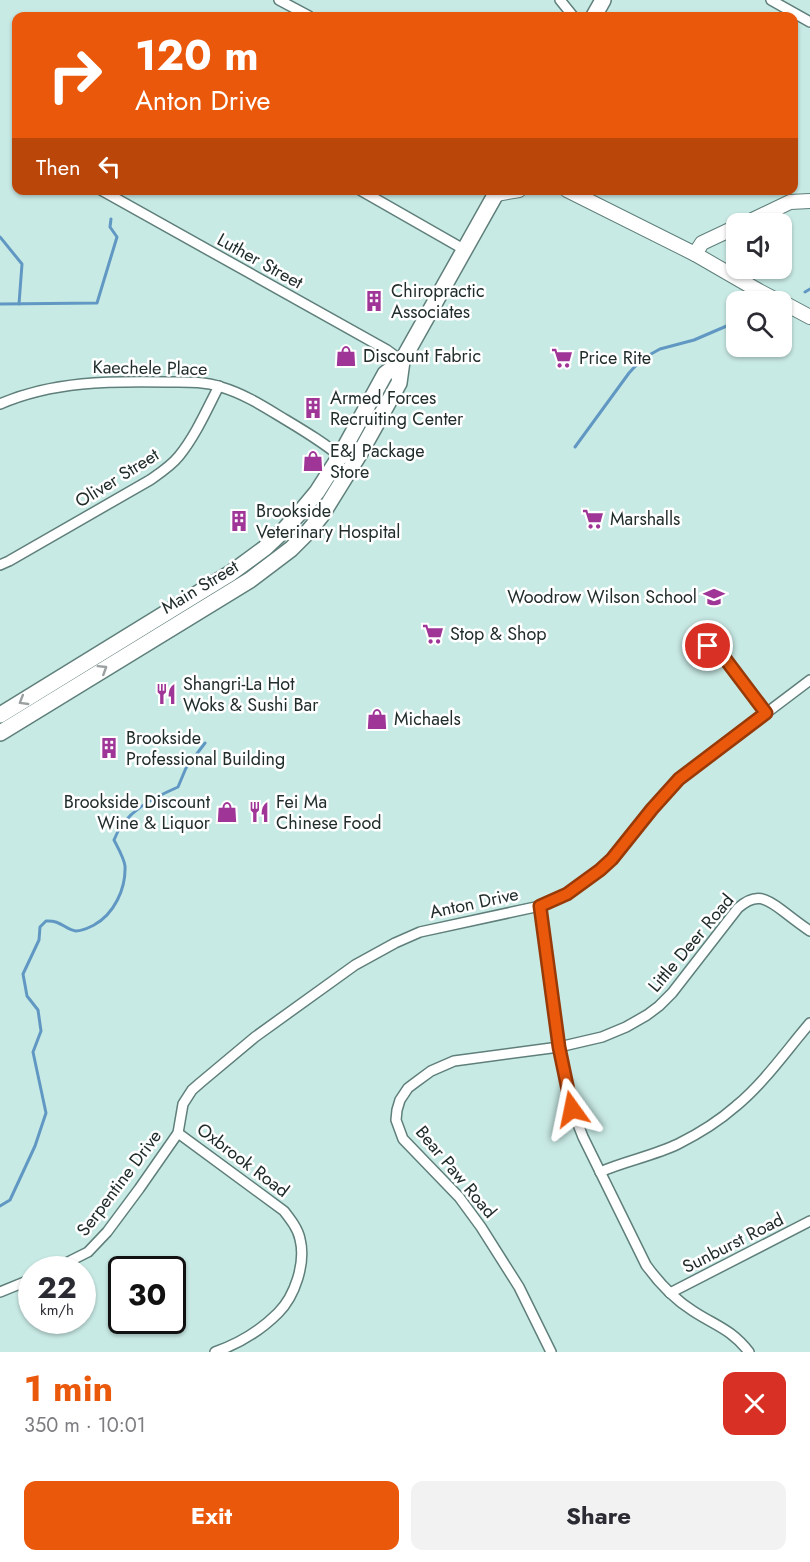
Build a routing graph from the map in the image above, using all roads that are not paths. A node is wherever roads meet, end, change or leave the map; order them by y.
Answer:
1 (279, 0) edge
2 (560, 0) edge
3 (771, 0) edge
4 (302, 12) edge
5 (570, 12) edge
6 (792, 12) edge
7 (110, 195) edge
8 (369, 195) edge
9 (495, 195) edge
10 (577, 195) edge
11 (788, 196) edge
12 (810, 201) edge
13 (761, 213) edge
14 (726, 232) edge
15 (465, 250) junction
16 (695, 254) junction
17 (759, 291) edge
18 (792, 308) edge
19 (810, 317) edge
20 (402, 361) junction
21 (219, 386) junction
22 (0, 404) edge
23 (340, 456) junction
24 (352, 467) junction
25 (253, 556) junction
26 (0, 565) edge
27 (266, 569) junction
28 (151, 631) junction
29 (697, 640) dead end
30 (810, 680) edge
31 (62, 686) junction
32 (766, 713) junction
33 (0, 715) edge
34 (0, 733) edge
35 (540, 906) junction
36 (810, 931) edge
37 (810, 1023) edge
38 (559, 1047) junction
39 (178, 1133) junction
40 (600, 1172) junction
41 (810, 1221) edge
42 (80, 1256) edge
43 (18, 1285) edge
44 (0, 1292) edge
45 (670, 1293) junction
46 (215, 1352) edge
47 (551, 1352) edge
48 (749, 1352) edge

1 - 4 street
2 - 5 street
3 - 6 street
7 - 20 street, Luther Street
8 - 15 street
9 - 15 main road, Main Street
10 - 16 street
11 - 12 street
11 - 13 street
14 - 16 street
15 - 20 main road, Main Street
16 - 17 street
18 - 19 street
20 - 23 main road, Main Street
20 - 24 main road, Main Street
21 - 22 street, Kaechele Place
21 - 23 street, Kaechele Place
21 - 26 street, Oliver Street
23 - 24 street, Kaechele Place
23 - 25 main road, Main Street
24 - 27 main road, Main Street
25 - 27 main road
25 - 28 main road, Main Street
27 - 28 main road, Main Street
28 - 31 main road, Main Street
29 - 32 street
30 - 32 street, Anton Drive
31 -> 33 main road, Main Street
31 - 34 main road, Main Street
32 - 35 street, Anton Drive
35 - 38 street
35 - 39 street, Anton Drive
36 - 38 street, Little Deer Road
37 - 40 street
38 - 40 street
38 - 47 street, Bear Paw Road
39 - 42 street, Serpentine Drive
39 - 46 street, Oxbrook Road
40 - 45 street
41 - 45 street, Sunburst Road
43 - 44 street
45 - 48 street

